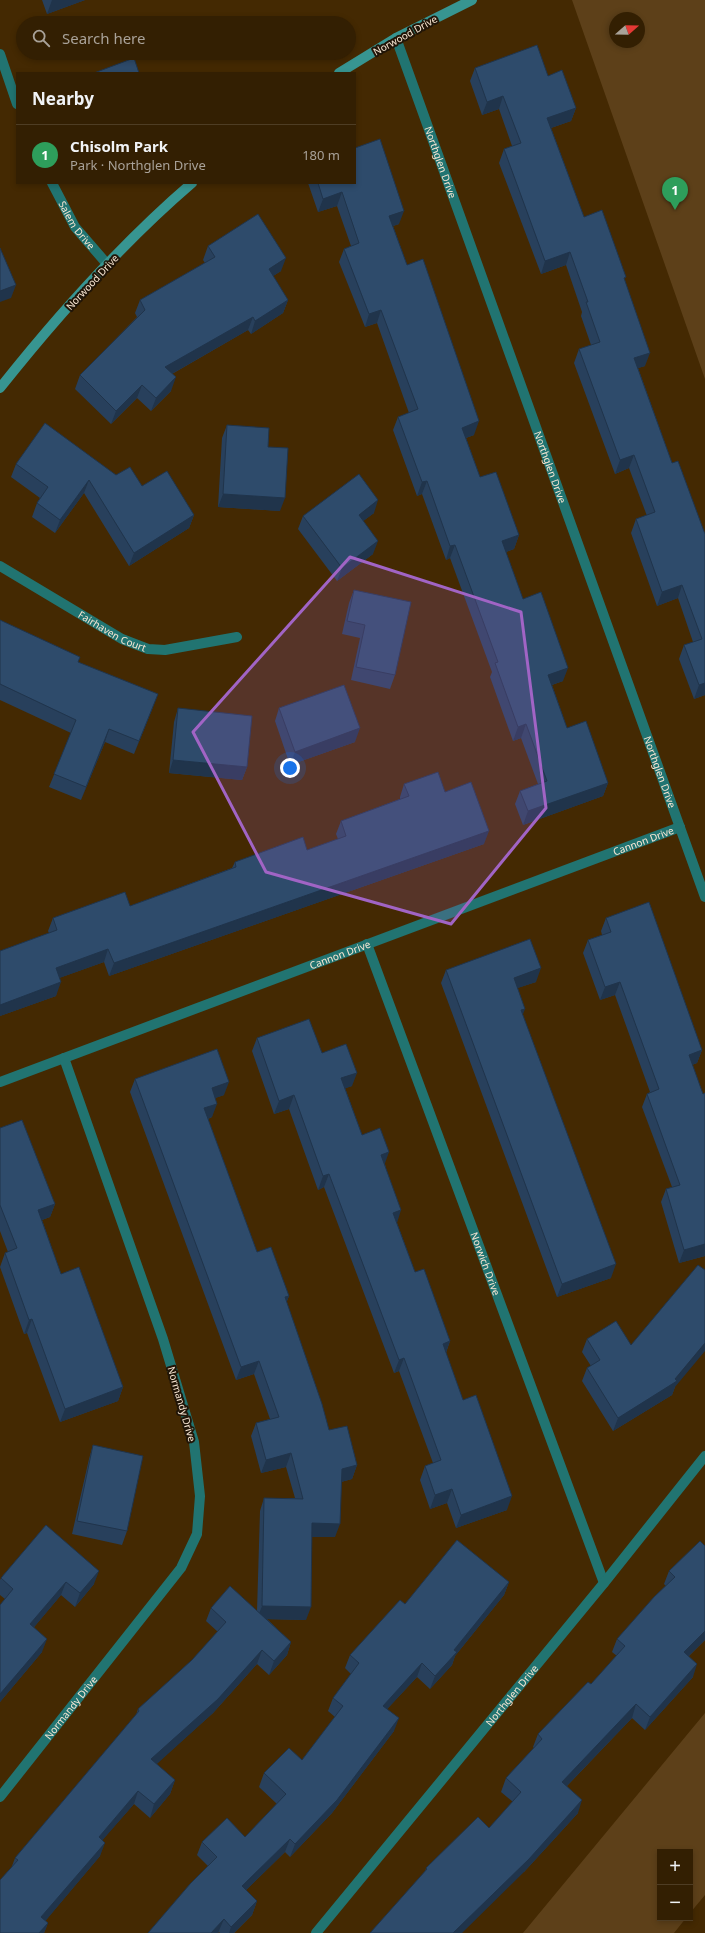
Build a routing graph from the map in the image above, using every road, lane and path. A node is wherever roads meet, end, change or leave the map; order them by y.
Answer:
1 (472, 0) edge
2 (396, 38) junction
3 (0, 54) edge
4 (341, 72) edge
5 (16, 101) edge
6 (53, 184) edge
7 (191, 184) edge
8 (107, 264) junction
9 (0, 388) edge
10 (0, 566) edge
11 (237, 637) dead end
12 (680, 827) junction
13 (705, 897) edge
14 (367, 944) junction
15 (64, 1058) junction
16 (0, 1082) edge
17 (705, 1456) edge
18 (604, 1583) junction
19 (0, 1797) edge
20 (316, 1933) edge

1 - 2 main road, Norwood Drive
2 - 4 main road, Norwood Drive
2 - 12 street, Northglen Drive
3 - 5 street
6 - 8 street, Salem Drive
7 - 8 main road, Norwood Drive
8 - 9 main road, Norwood Drive
10 - 11 street, Fairhaven Court
12 - 13 street, Northglen Drive
12 - 14 street, Cannon Drive
14 - 15 street, Cannon Drive
14 - 18 street, Norwich Drive
15 - 16 street, Cannon Drive
15 - 19 street, Normandy Drive
17 - 18 street, Northglen Drive
18 - 20 street, Northglen Drive

